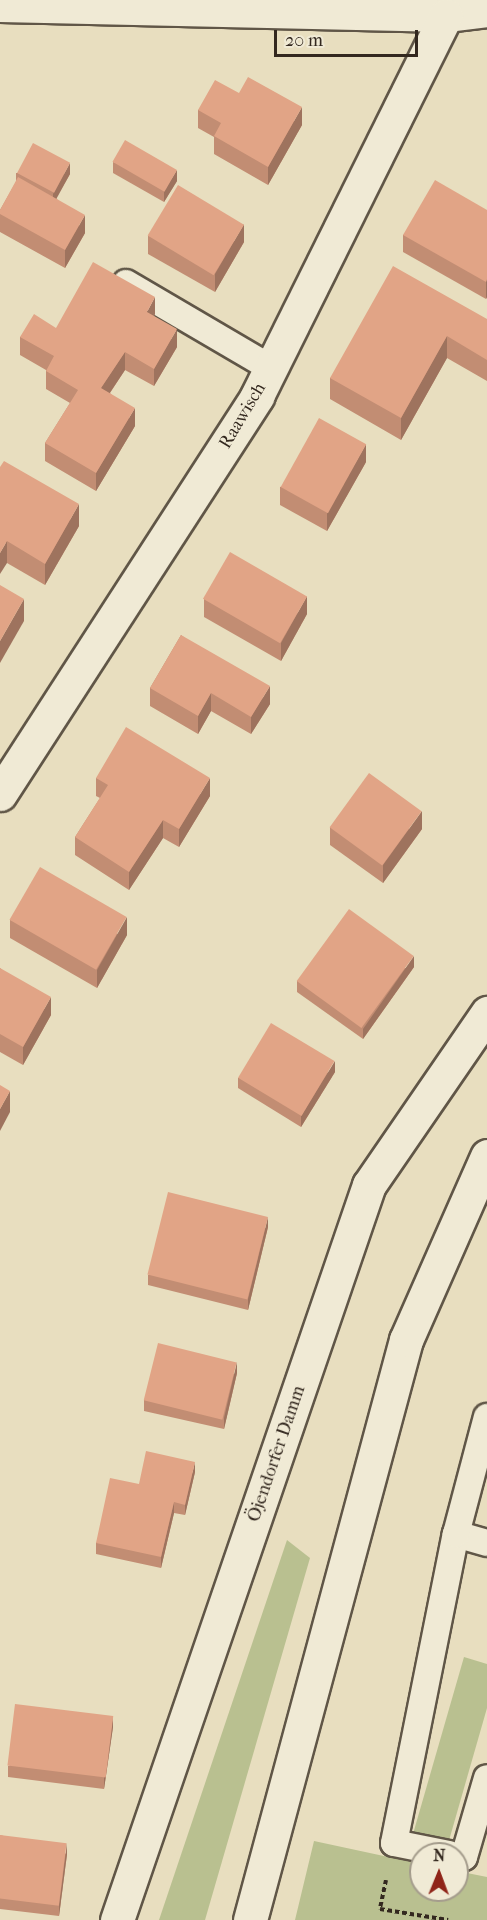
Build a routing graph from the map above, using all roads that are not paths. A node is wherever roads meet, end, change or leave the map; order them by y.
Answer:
1 (0, 5) edge
2 (487, 10) edge
3 (446, 15) junction
4 (104, 270) edge
5 (271, 369) junction
6 (0, 794) edge
7 (487, 1013) edge
8 (487, 1156) edge
9 (487, 1417) edge
10 (456, 1534) junction
11 (487, 1543) edge
12 (487, 1778) edge
13 (468, 1842) edge
14 (409, 1846) edge
15 (117, 1920) edge
16 (250, 1920) edge

1 - 3 street
2 - 3 street
3 - 5 street, Raawisch
4 - 5 lane
5 - 6 street, Raawisch
7 - 15 street, Öjendorfer Damm
8 - 16 street
9 - 10 lane
10 - 11 lane
10 - 14 lane
12 - 13 lane

